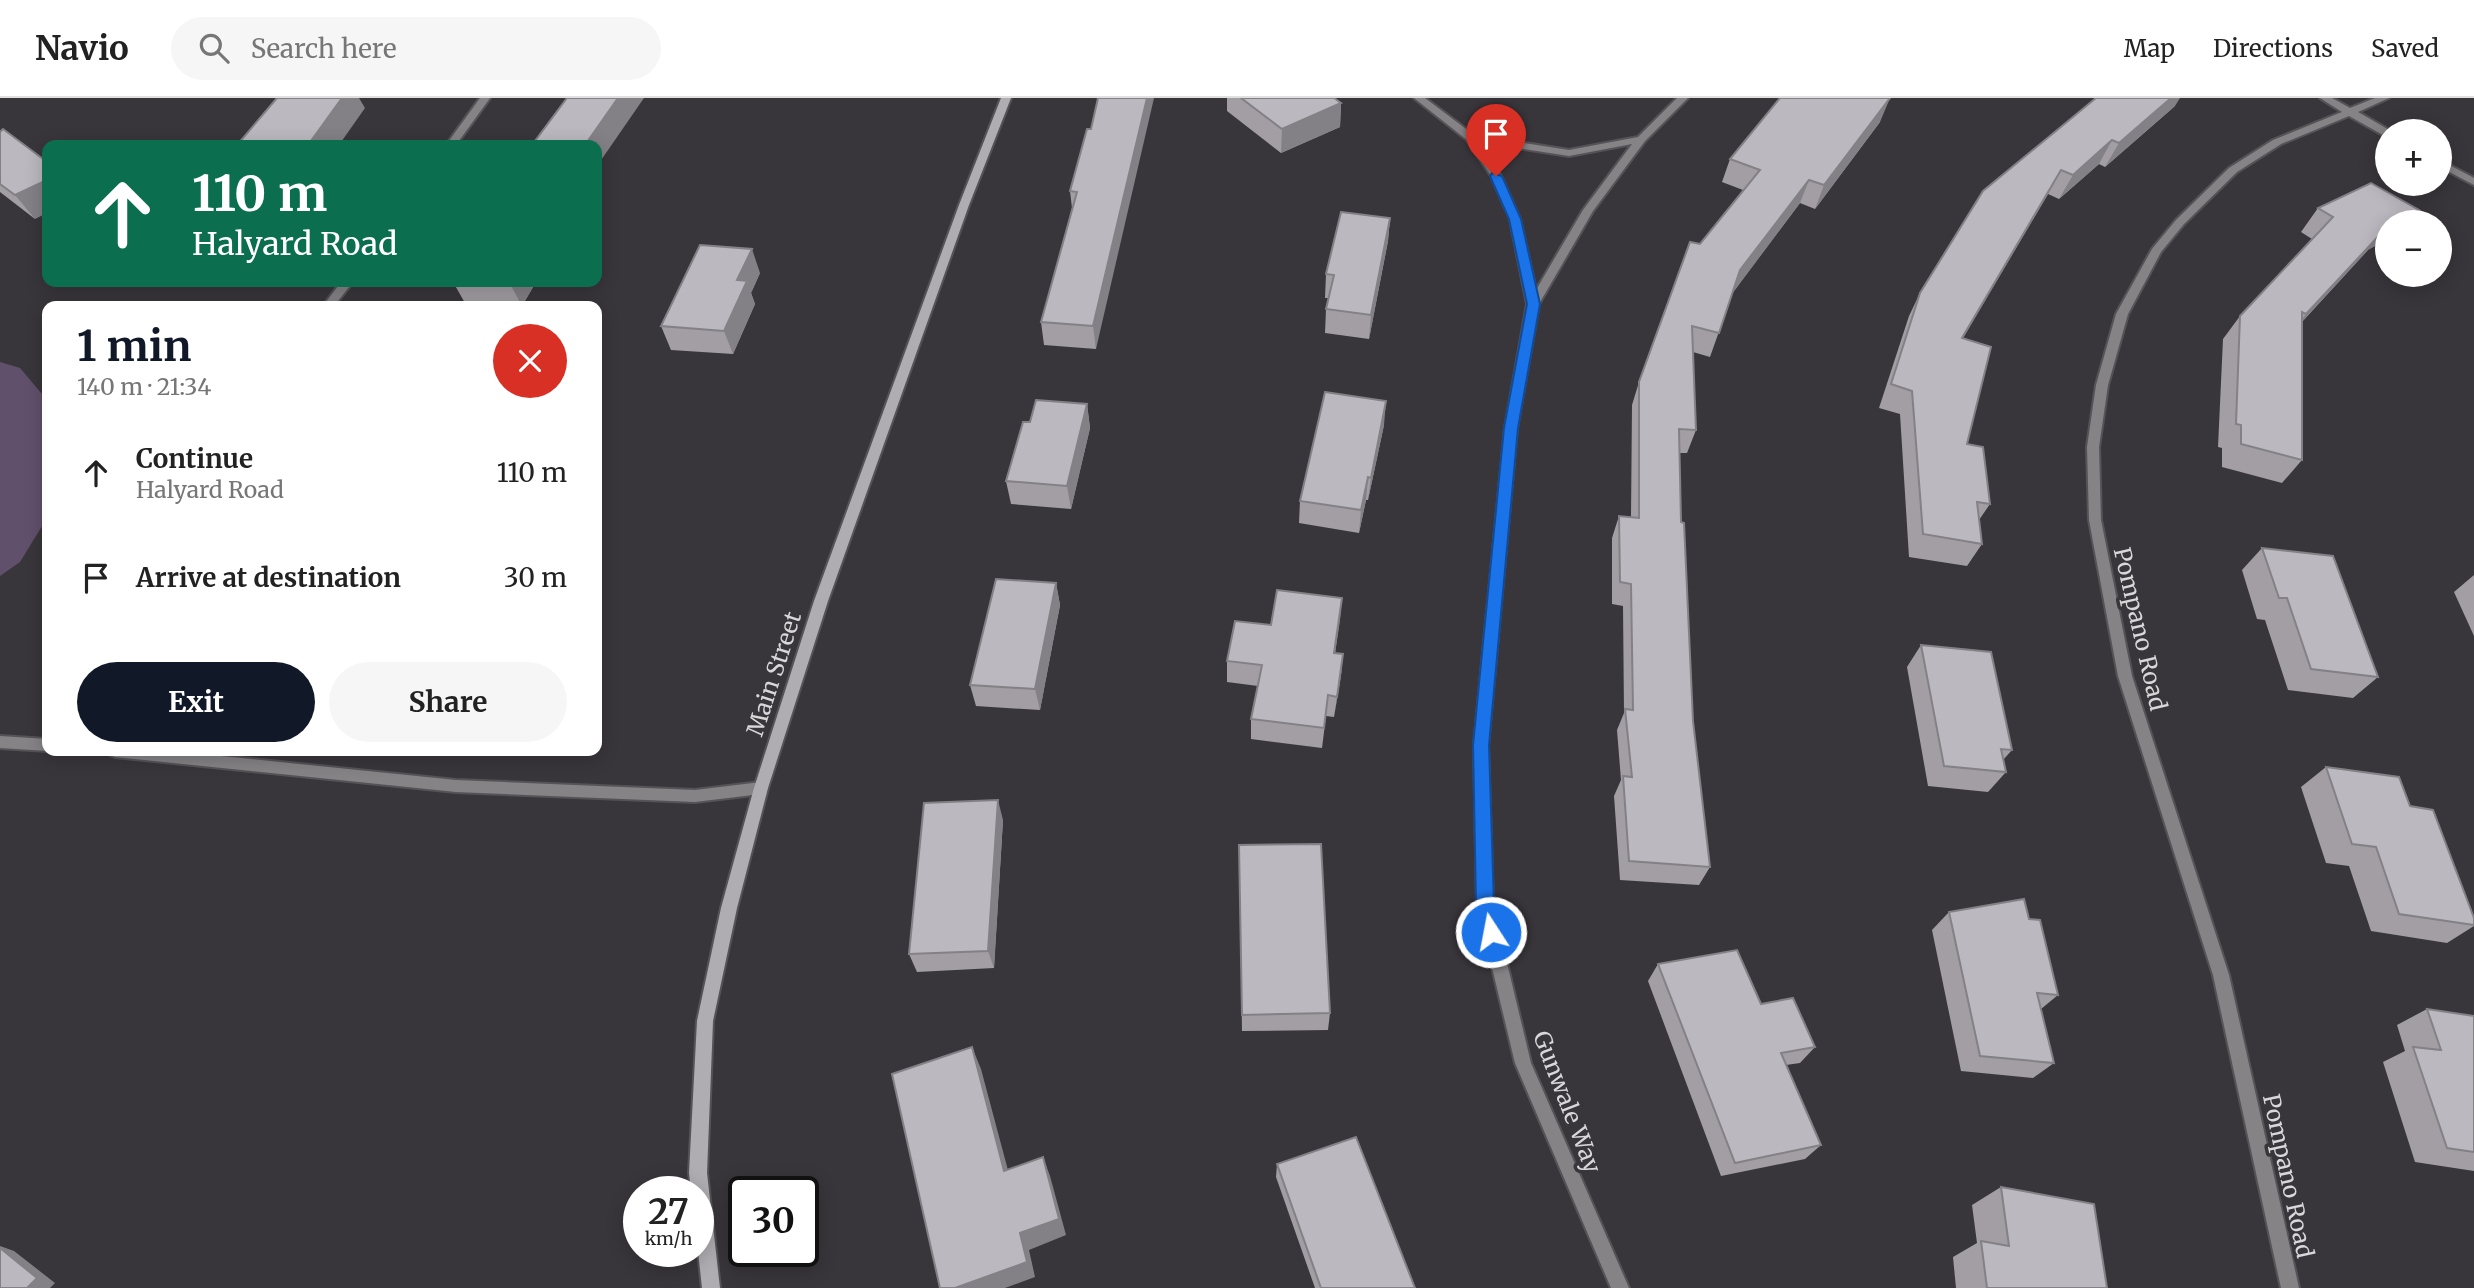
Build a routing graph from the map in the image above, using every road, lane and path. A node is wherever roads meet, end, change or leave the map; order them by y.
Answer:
1 (485, 98) edge
2 (1006, 98) edge
3 (1419, 98) edge
4 (1683, 98) edge
5 (2325, 98) edge
6 (2384, 98) edge
7 (2351, 112) junction
8 (2375, 126) edge
9 (1471, 138) junction
10 (1640, 139) junction
11 (455, 140) edge
12 (2452, 170) edge
13 (2474, 182) edge
14 (343, 287) edge
15 (332, 301) edge
16 (1534, 304) junction
17 (0, 742) edge
18 (42, 746) edge
19 (164, 756) edge
20 (761, 788) junction
21 (711, 1288) edge
22 (1620, 1288) edge
23 (2290, 1288) edge

1 - 11 street
2 - 20 main road, Main Street
3 - 9 street
4 - 10 street, Gunwale Way
5 - 7 street
6 - 7 street, Pompano Road
7 - 8 street
7 - 23 street, Pompano Road
9 - 10 street
9 - 16 street
10 - 16 street, Gunwale Way
12 - 13 street
14 - 15 street
16 - 22 street, Gunwale Way
17 - 18 street
19 - 20 street
20 - 21 main road, Main Street

